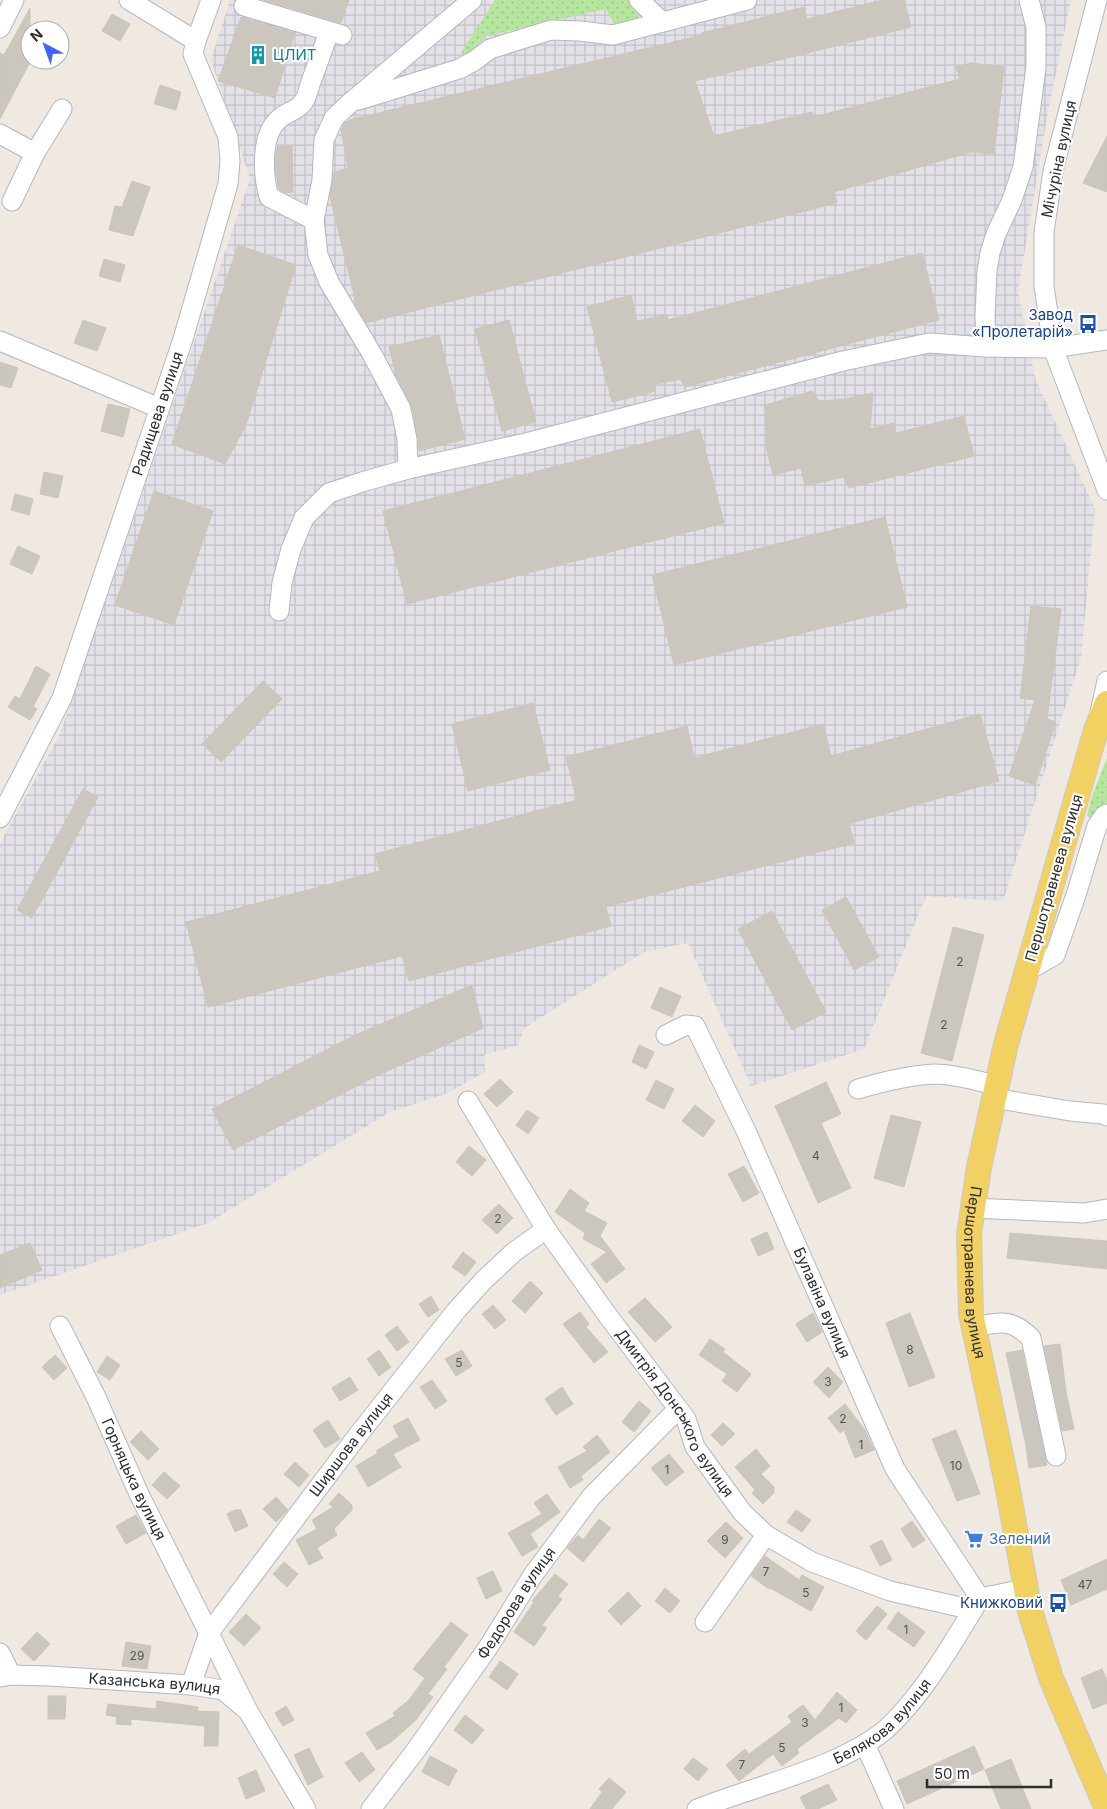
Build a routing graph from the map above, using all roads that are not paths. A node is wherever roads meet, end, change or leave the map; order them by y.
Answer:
1 (14, 0) edge
2 (129, 0) edge
3 (211, 0) edge
4 (472, 0) edge
5 (638, 0) edge
6 (747, 0) edge
7 (1030, 0) edge
8 (1097, 0) edge
9 (244, 6) dead end
10 (662, 22) junction
11 (0, 28) edge
12 (196, 41) junction
13 (350, 103) junction
14 (62, 109) dead end
15 (0, 134) edge
16 (35, 153) junction
17 (12, 201) dead end
18 (314, 220) junction
19 (1107, 340) edge
20 (0, 341) edge
21 (986, 347) junction
22 (1053, 348) junction
23 (159, 408) junction
24 (408, 469) junction
25 (1107, 490) edge
26 (279, 611) dead end
27 (1107, 681) edge
28 (1107, 703) edge
29 (1096, 730) junction
30 (1107, 814) edge
31 (0, 818) edge
32 (1027, 971) junction
33 (666, 1035) dead end
34 (858, 1089) dead end
35 (995, 1092) junction
36 (468, 1101) dead end
37 (1107, 1116) edge
38 (972, 1208) junction
39 (1107, 1209) edge
40 (546, 1229) junction
41 (60, 1326) dead end
42 (974, 1327) junction
43 (677, 1410) junction
44 (1056, 1456) dead end
45 (766, 1535) junction
46 (1025, 1588) junction
47 (976, 1604) junction
48 (705, 1622) dead end
49 (209, 1633) junction
50 (0, 1653) edge
51 (5, 1676) edge
52 (191, 1686) junction
53 (248, 1711) junction
54 (864, 1744) junction
55 (306, 1809) edge
56 (371, 1809) edge
57 (697, 1809) edge
58 (894, 1809) edge
59 (1107, 1809) edge

1 - 11 street
2 - 12 street
3 - 12 street, Радищева вулиця
4 - 13 street
5 - 10 street
6 - 10 street
7 - 21 street
8 - 22 street, Мічуріна вулиця
9 - 18 street
10 - 13 street
12 - 23 street, Радищева вулиця
13 - 18 street
14 - 16 street
15 - 16 street
16 - 17 street
18 - 24 street
19 - 22 street
20 - 23 street
21 - 22 street
21 - 24 street
22 - 25 street, Мічуріна вулиця
23 - 31 street, Радищева вулиця
24 - 26 street
27 - 29 street
28 - 29 main road, Першотравнева вулиця
29 - 32 main road, Першотравнева вулиця
30 - 32 street
32 - 35 main road, Першотравнева вулиця
33 - 47 street, Булавіна вулиця
34 - 35 street
35 - 37 street
35 - 38 main road, Першотравнева вулиця
36 - 40 street, Дмитрія Донського вулиця
38 - 39 street
38 - 42 main road, Першотравнева вулиця
40 - 43 street, Дмитрія Донського вулиця
40 - 49 street, Ширшова вулиця
41 - 49 street, Горняцька вулиця
42 - 44 street
42 - 46 main road, Першотравнева вулиця
43 - 45 street, Дмитрія Донського вулиця
43 - 56 street, Федорова вулиця
45 - 47 street, Дмитрія Донського вулиця
45 - 48 street
46 - 47 street
46 - 59 main road, Першотравнева вулиця
47 - 54 street, Белякова вулиця
49 - 52 street, Ширшова вулиця
49 - 53 street, Горняцька вулиця
50 - 51 street
51 - 52 street, Казанська вулиця
52 - 53 street, Казанська вулиця
53 - 55 street, Казанська вулиця
54 - 57 street, Белякова вулиця
54 - 58 street

